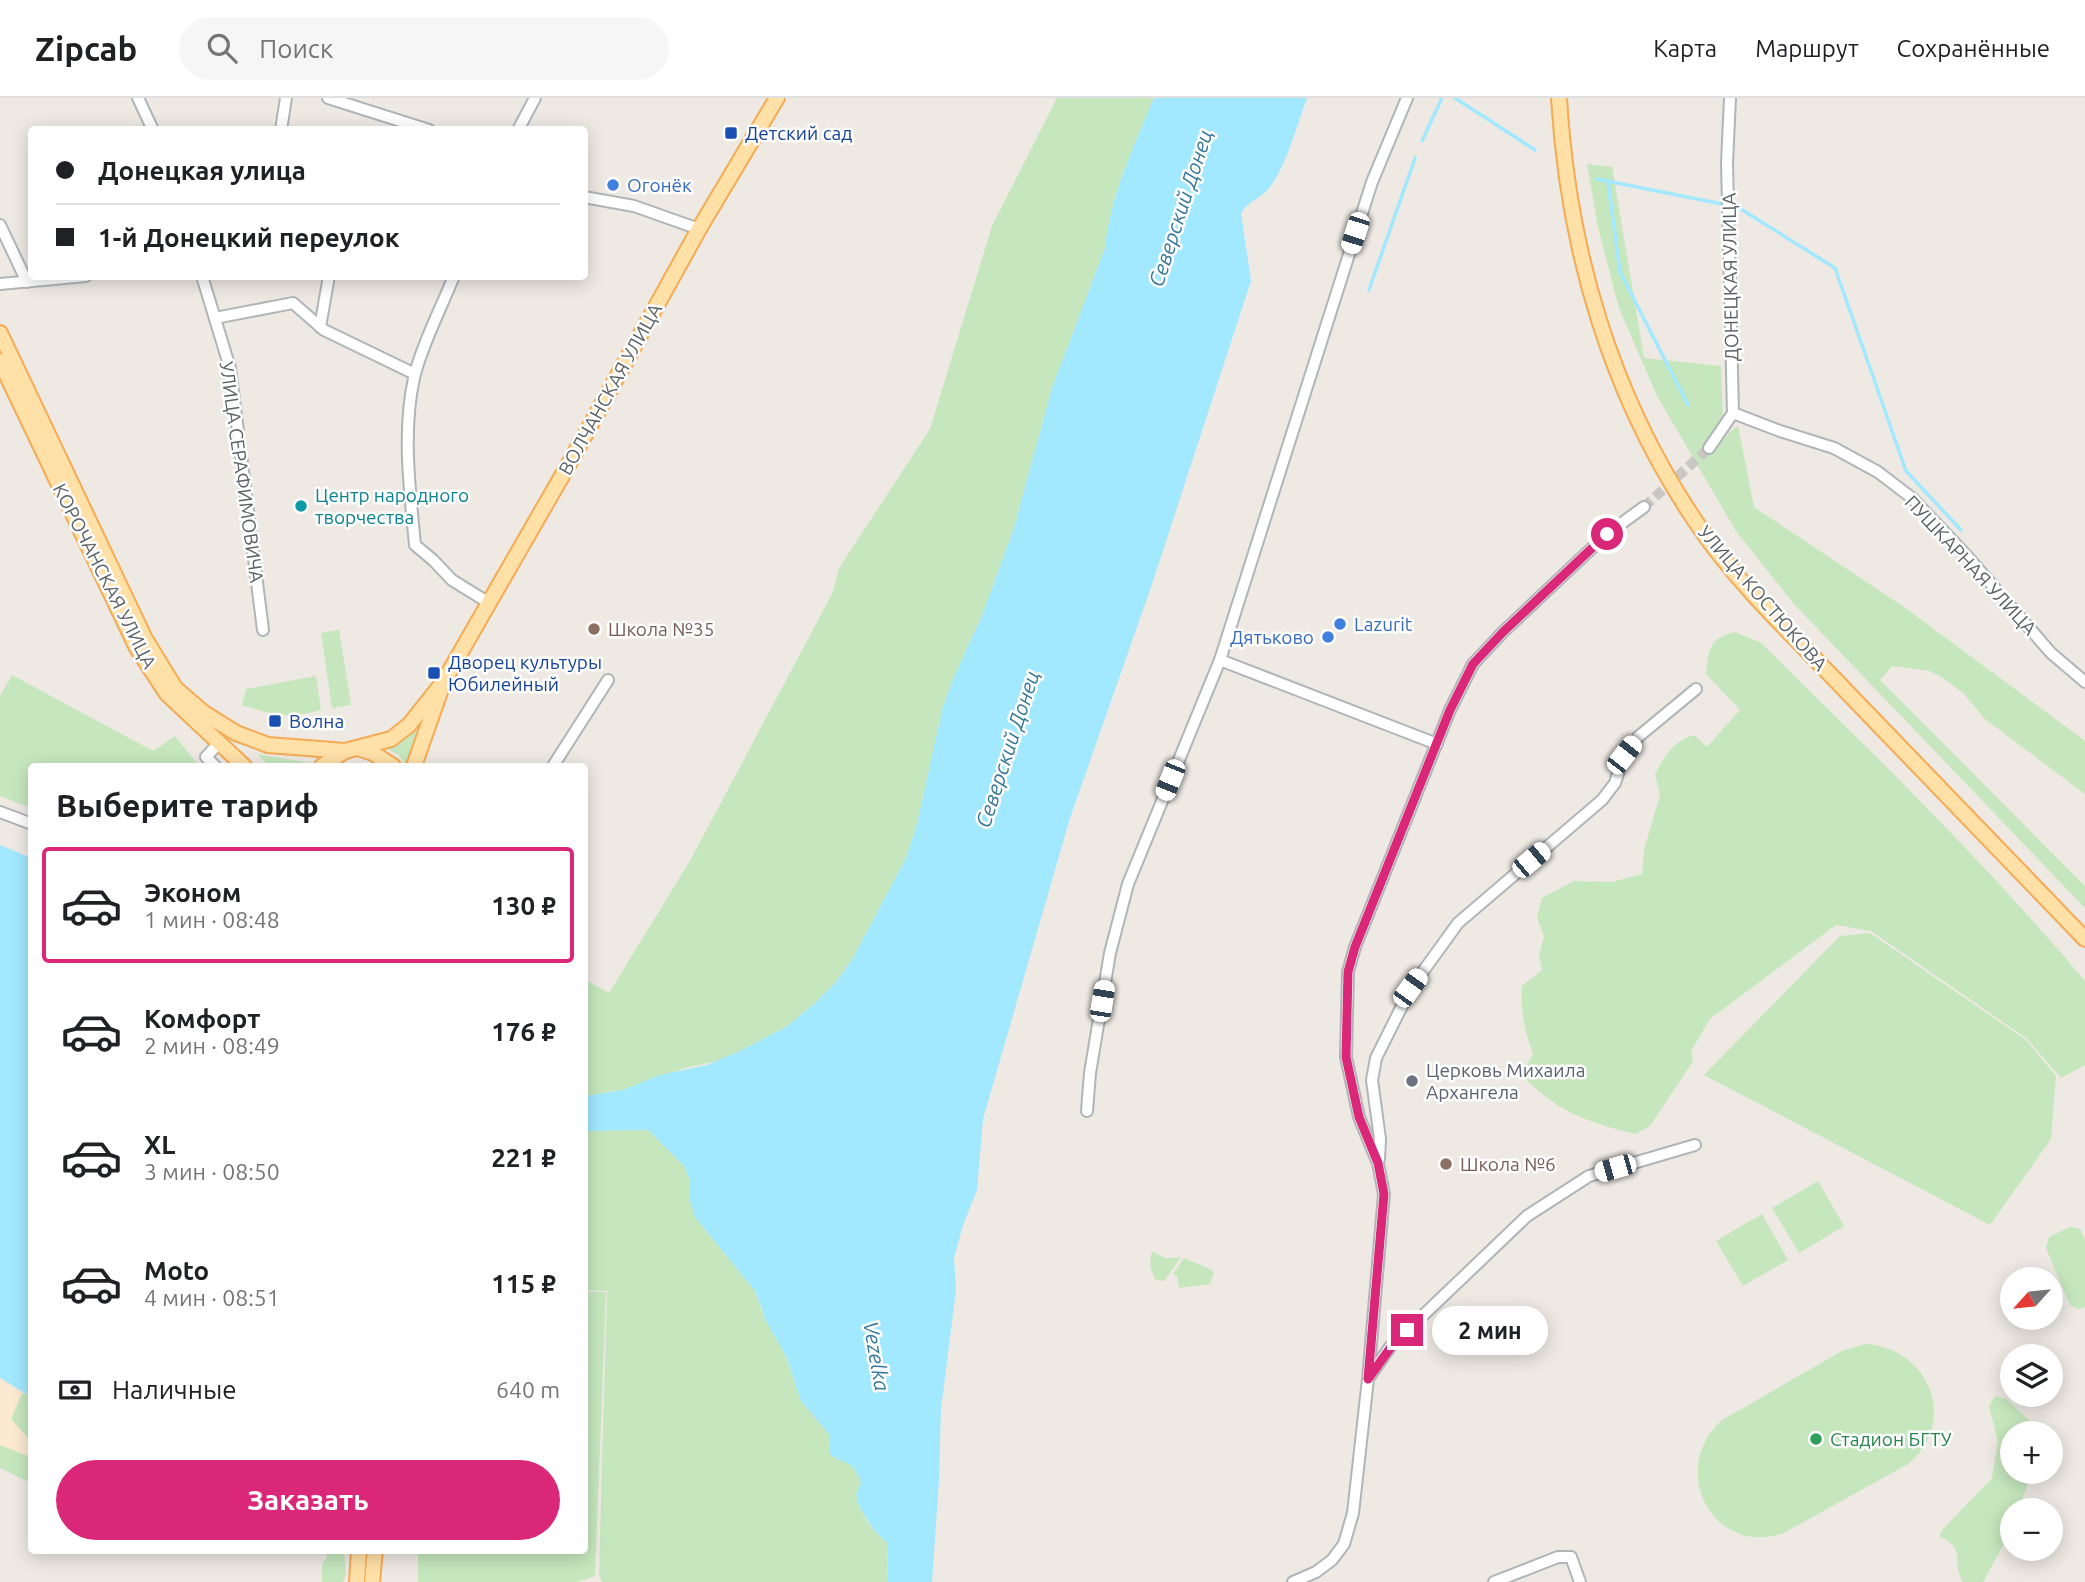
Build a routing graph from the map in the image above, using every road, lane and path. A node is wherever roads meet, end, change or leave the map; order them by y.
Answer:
1 (138, 98) edge
2 (286, 98) edge
3 (328, 98) edge
4 (536, 98) edge
5 (777, 98) edge
6 (1407, 98) edge
7 (1559, 98) edge
8 (1730, 98) edge
9 (151, 126) edge
10 (282, 126) edge
11 (416, 126) edge
12 (520, 126) edge
13 (588, 198) edge
14 (0, 225) edge
15 (699, 229) junction
16 (47, 280) edge
17 (203, 280) edge
18 (327, 280) edge
19 (452, 280) edge
20 (27, 282) junction
21 (0, 284) edge
22 (215, 318) junction
23 (320, 327) junction
24 (0, 334) edge
25 (0, 361) edge
26 (415, 374) junction
27 (1733, 413) junction
28 (1709, 448) tunnel mouth
29 (1644, 507) tunnel mouth
30 (489, 603) junction
31 (263, 630) dead end
32 (1220, 660) junction
33 (608, 680) dead end
34 (444, 681) junction
35 (2085, 682) edge
36 (1696, 689) dead end
37 (219, 743) junction
38 (1437, 744) junction
39 (352, 750) junction
40 (212, 763) edge
41 (241, 763) edge
42 (328, 763) edge
43 (388, 763) edge
44 (415, 763) edge
45 (555, 763) edge
46 (0, 812) edge
47 (28, 822) edge
48 (2085, 939) edge
49 (1087, 1111) dead end
50 (1695, 1145) dead end
51 (1378, 1163) junction
52 (1368, 1379) junction
53 (359, 1554) edge
54 (375, 1554) edge
55 (357, 1582) edge
56 (372, 1582) edge
57 (1293, 1582) edge
58 (1494, 1582) edge
59 (1580, 1582) edge

1 - 9 street
2 - 10 street
3 - 11 street
4 - 12 street
5 - 15 main road, ВОЛЧАНСКАЯ УЛИЦА
6 - 32 street
7 - 48 main road, УЛИЦА КОСТЮКОВА
8 - 27 street, ДОНЕЦКАЯ УЛИЦА
13 - 15 street
14 - 20 street
15 - 30 main road, ВОЛЧАНСКАЯ УЛИЦА
16 - 20 street
17 - 22 street, УЛИЦА СЕРАФИМОВИЧА
18 - 23 street
19 - 26 street
20 - 21 street
22 - 23 street
22 - 31 street, УЛИЦА СЕРАФИМОВИЧА
23 - 26 street
24 - 39 main road, КОРОЧАНСКАЯ УЛИЦА
25 - 37 main road, КОРОЧАНСКАЯ УЛИЦА
26 - 30 street
27 - 28 street
27 - 35 street, ПУШКАРНАЯ УЛИЦА
29 - 38 street
30 - 34 main road, ВОЛЧАНСКАЯ УЛИЦА
32 - 38 street
32 - 49 street
33 - 45 street
34 - 39 main road
34 - 44 main road
36 - 51 street
37 - 40 street
37 - 41 main road, КОРОЧАНСКАЯ УЛИЦА
38 - 51 street
39 - 42 main road
39 - 43 main road
46 - 47 street
50 - 52 street
51 - 52 street
52 - 57 street
53 - 55 main road
54 - 56 main road
58 - 59 street

